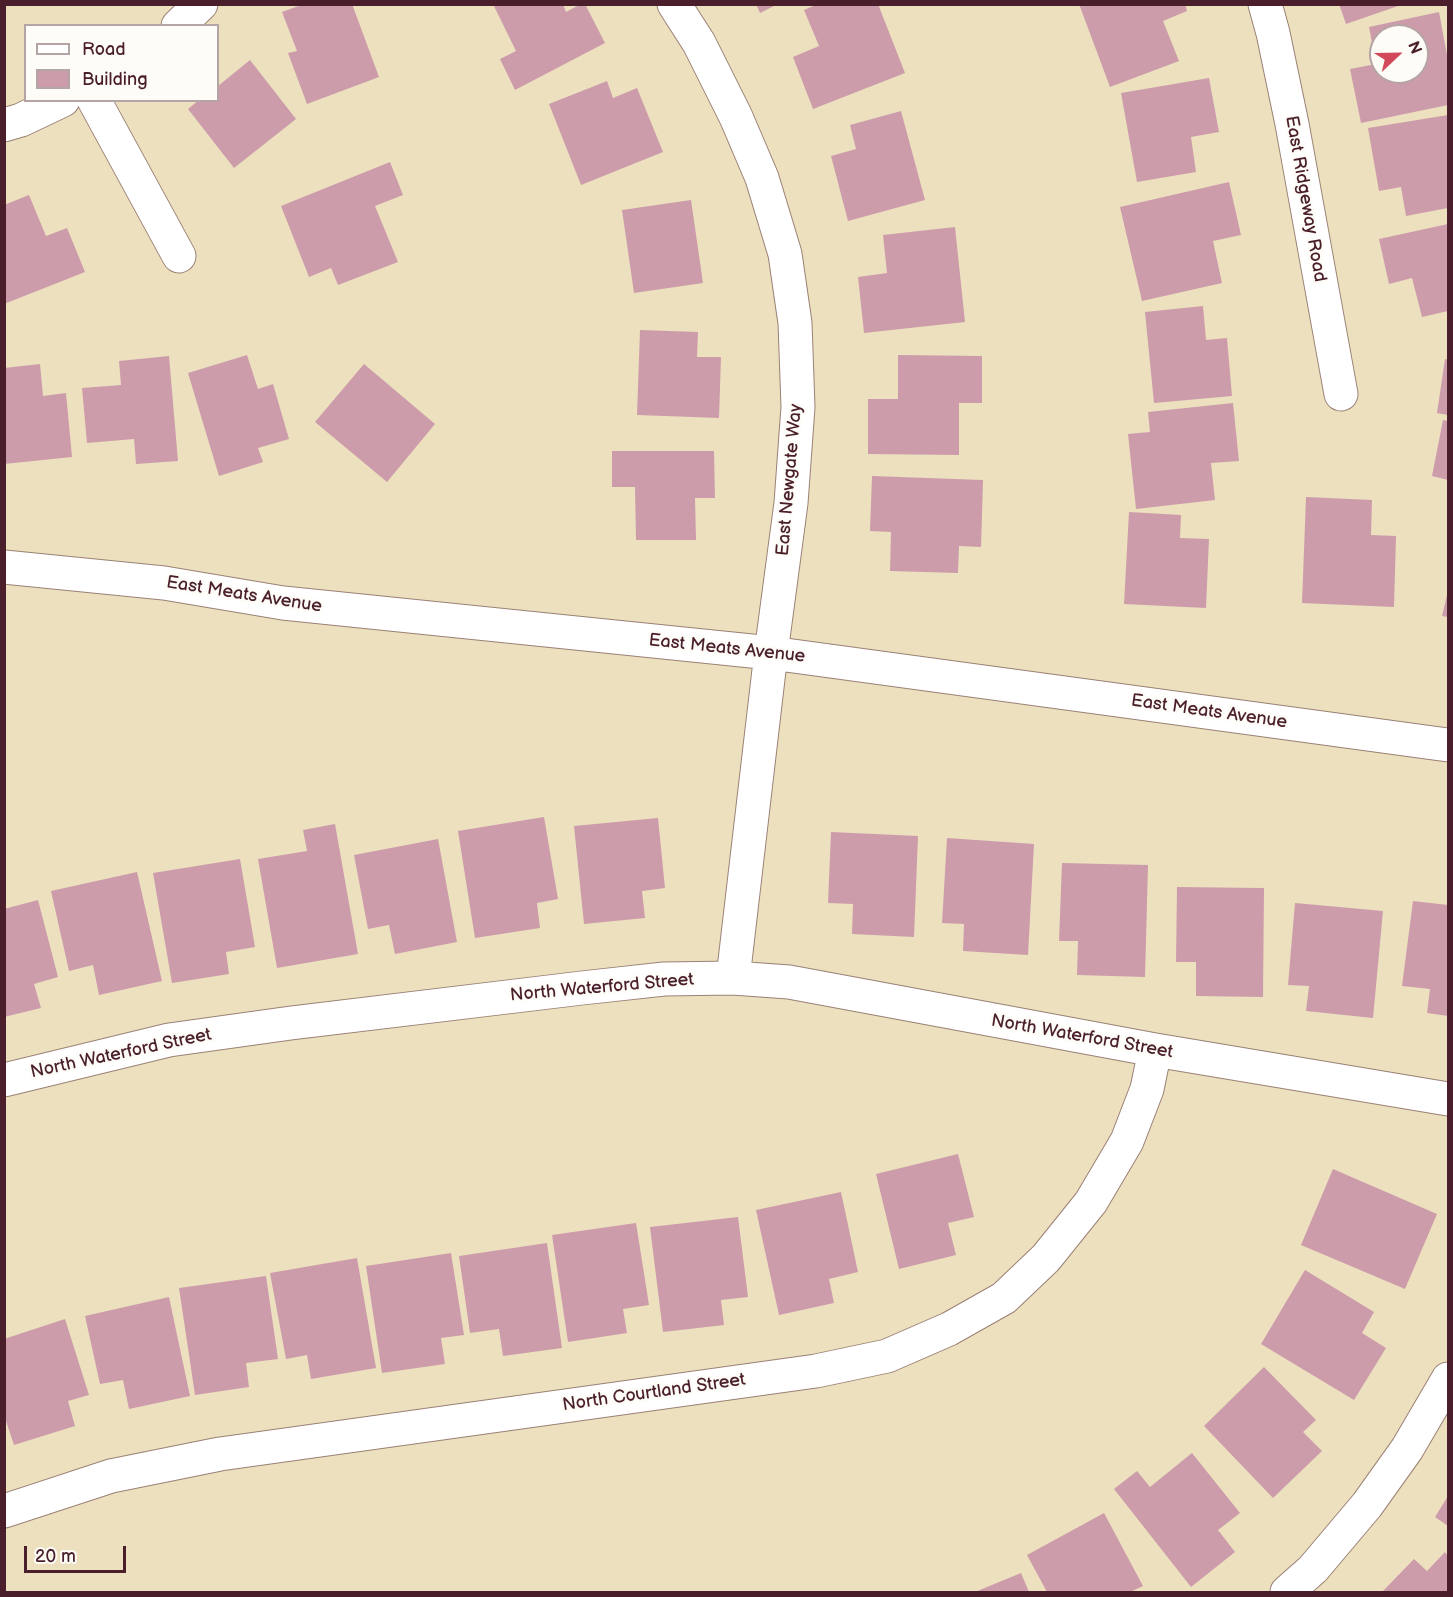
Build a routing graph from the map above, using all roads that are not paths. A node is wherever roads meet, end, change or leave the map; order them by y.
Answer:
1 (201, 4) edge
2 (674, 4) edge
3 (1265, 4) edge
4 (180, 24) edge
5 (59, 102) edge
6 (95, 102) edge
7 (4, 125) edge
8 (179, 256) dead end
9 (1341, 394) dead end
10 (4, 567) edge
11 (771, 653) junction
12 (1449, 745) edge
13 (733, 978) junction
14 (1155, 1050) junction
15 (4, 1080) edge
16 (1449, 1099) edge
17 (1449, 1379) edge
18 (4, 1511) edge
19 (1287, 1593) edge

1 - 4 street
2 - 11 street, East Newgate Way
3 - 9 street, East Ridgeway Road
5 - 7 street
6 - 8 street
10 - 11 street, East Meats Avenue
11 - 12 street, East Meats Avenue
11 - 13 street, East Newgate Way
13 - 14 street, North Waterford Street
13 - 15 street, North Waterford Street
14 - 16 street, North Waterford Street
14 - 18 street, North Courtland Street
17 - 19 street

